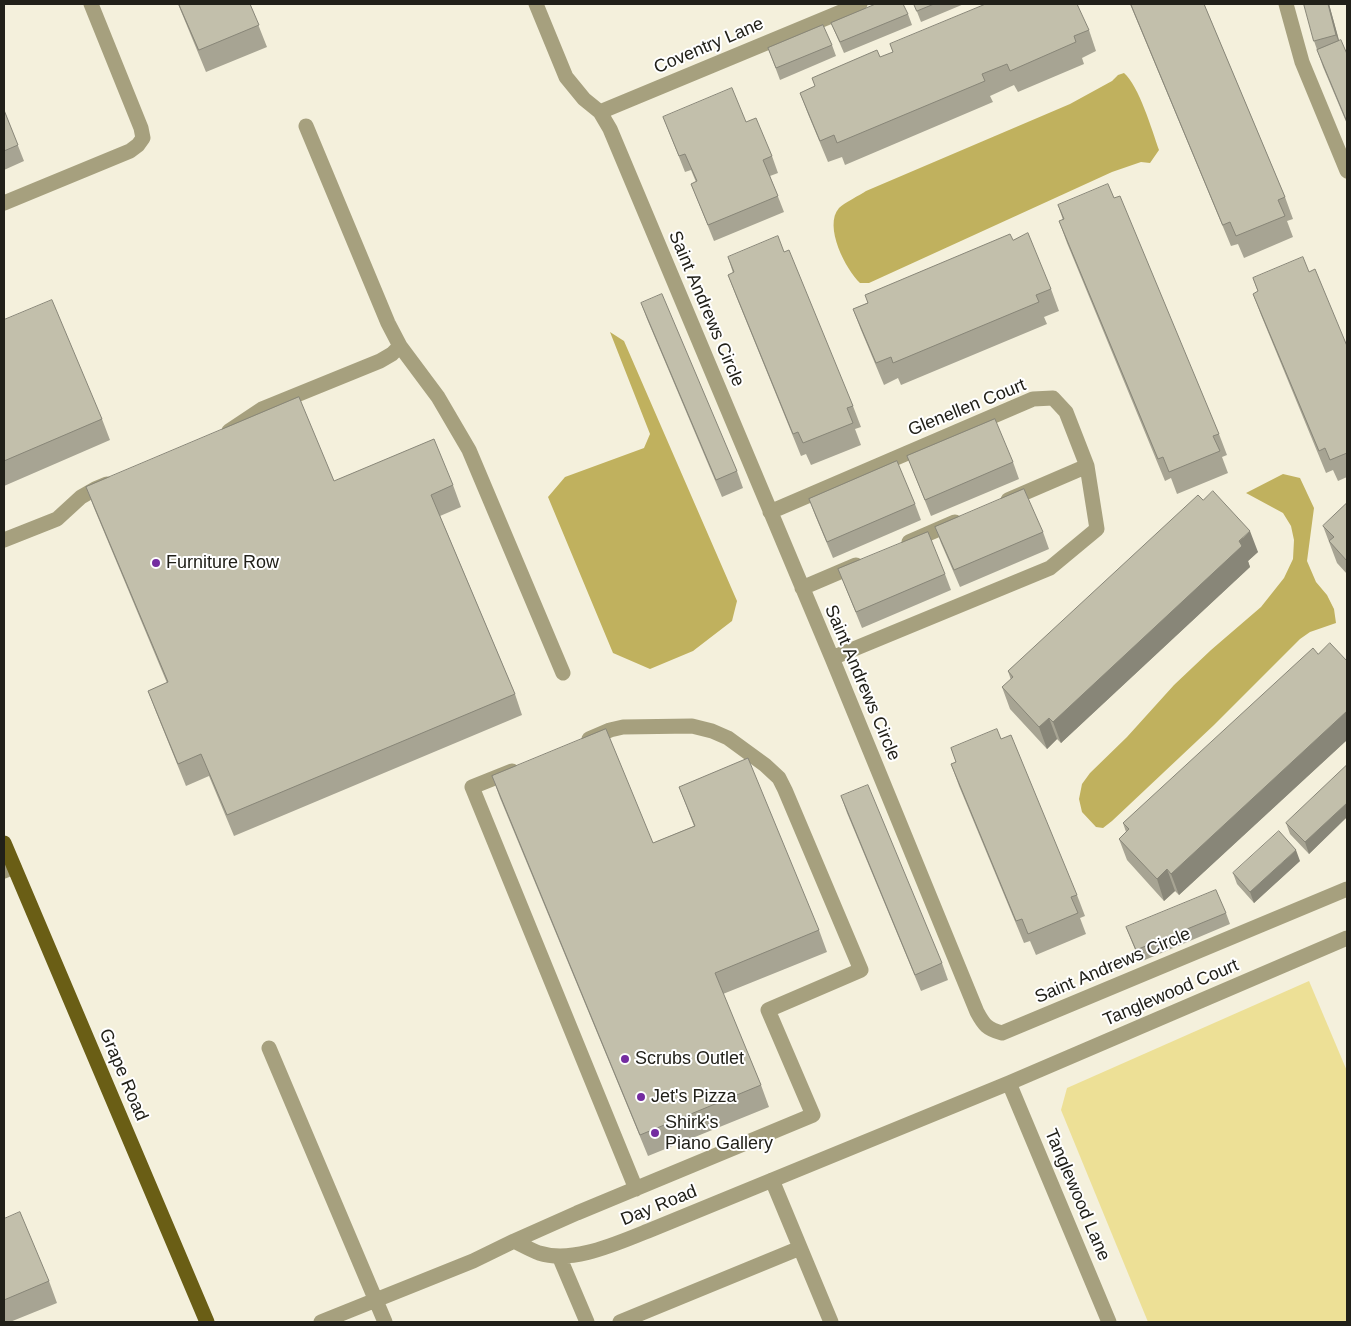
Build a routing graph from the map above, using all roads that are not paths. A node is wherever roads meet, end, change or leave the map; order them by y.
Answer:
1 (91, 4) edge
2 (536, 4) edge
3 (860, 4) edge
4 (1286, 4) edge
5 (600, 112) junction
6 (306, 126) dead end
7 (1347, 171) edge
8 (4, 203) edge
9 (400, 346) junction
10 (221, 436) edge
11 (1087, 466) junction
12 (122, 478) edge
13 (998, 504) edge
14 (770, 512) junction
15 (971, 515) edge
16 (4, 540) edge
17 (900, 546) edge
18 (873, 558) edge
19 (802, 588) junction
20 (832, 658) junction
21 (563, 672) dead end
22 (574, 745) edge
23 (527, 764) edge
24 (4, 843) edge
25 (9, 869) edge
26 (1347, 889) edge
27 (1347, 938) edge
28 (269, 1048) dead end
29 (1010, 1083) junction
30 (772, 1180) junction
31 (636, 1188) junction
32 (514, 1241) junction
33 (800, 1248) junction
34 (559, 1256) junction
35 (376, 1300) junction
36 (207, 1322) edge
37 (321, 1322) edge
38 (385, 1322) edge
39 (587, 1322) edge
40 (620, 1322) edge
41 (831, 1322) edge
42 (1109, 1322) edge

1 - 8 street
2 - 5 street, Saint Andrews Circle
3 - 5 street, Coventry Lane
4 - 7 street
5 - 14 street, Saint Andrews Circle
6 - 9 street
9 - 10 street
9 - 21 street
11 - 13 street
11 - 14 street, Glenellen Court
11 - 20 street, Glenellen Court
12 - 16 street
14 - 19 street, Saint Andrews Circle
15 - 17 street
18 - 19 street
19 - 20 street, Saint Andrews Circle
20 - 26 street, Saint Andrews Circle
22 - 31 street
23 - 31 street
24 - 25 main road, Grape Road
25 - 36 main road, Grape Road
27 - 29 street, Tanglewood Court
28 - 35 street
29 - 30 street, Day Road
29 - 42 street, Tanglewood Lane
30 - 33 street
30 - 34 street, Day Road
31 - 32 street
32 - 34 street, Day Road
32 - 35 street
33 - 40 street
33 - 41 street
34 - 39 street
35 - 37 street
35 - 38 street

